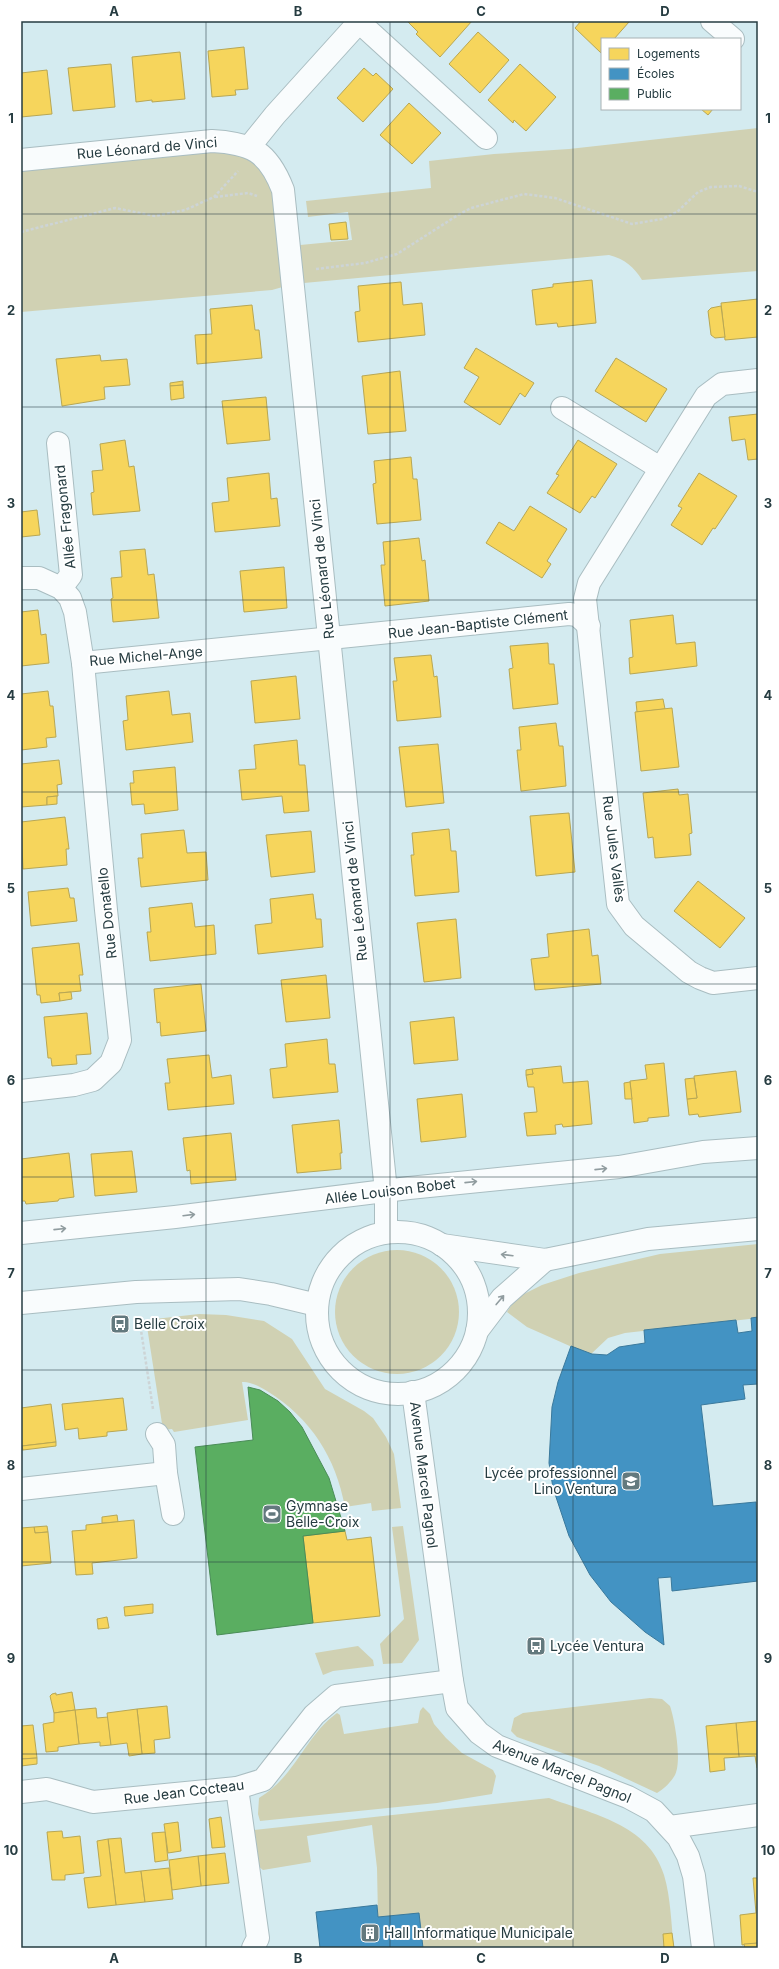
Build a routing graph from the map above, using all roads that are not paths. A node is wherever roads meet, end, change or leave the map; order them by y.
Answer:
1 (712, 21) edge
2 (360, 22) edge
3 (732, 38) edge
4 (486, 138) dead end
5 (250, 146) junction
6 (21, 160) edge
7 (758, 380) edge
8 (562, 408) dead end
9 (58, 443) dead end
10 (660, 468) junction
11 (21, 578) edge
12 (61, 588) junction
13 (589, 626) junction
14 (329, 639) junction
15 (84, 663) junction
16 (758, 978) edge
17 (21, 1091) edge
18 (758, 1148) edge
19 (386, 1191) junction
20 (758, 1229) edge
21 (386, 1232) junction
22 (21, 1233) edge
23 (442, 1245) junction
24 (545, 1260) junction
25 (21, 1303) edge
26 (317, 1305) junction
27 (477, 1331) junction
28 (413, 1392) junction
29 (157, 1434) road end
30 (166, 1473) junction
31 (21, 1489) edge
32 (173, 1514) dead end
33 (452, 1681) junction
34 (237, 1788) junction
35 (21, 1792) edge
36 (758, 1815) edge
37 (670, 1827) junction
38 (253, 1948) edge
39 (703, 1948) edge

1 - 3 street
2 - 4 street
2 - 5 street
5 - 6 street, Rue Léonard de Vinci
5 - 14 street, Rue Léonard de Vinci
7 - 10 street, Rue Jean-Baptiste Clément
8 - 10 street
9 - 12 street, Allée Fragonard
10 - 13 street, Rue Jean-Baptiste Clément
11 - 12 street
12 - 15 street, Rue Michel-Ange
13 - 14 street, Rue Jean-Baptiste Clément
13 - 16 street, Rue Jules Vallès
14 - 15 street, Rue Michel-Ange
14 - 19 street, Rue Léonard de Vinci
15 - 17 street, Rue Donatello
19 -> 18 street, Allée Louison Bobet
19 - 21 street, Rue Léonard de Vinci
22 -> 19 street, Allée Louison Bobet
20 - 24 street
21 - 23 street
21 - 26 street
24 -> 23 street
23 - 27 street
27 -> 24 street
25 - 26 street
26 - 28 street
27 - 28 street
28 - 33 street, Avenue Marcel Pagnol
29 - 30 street
30 - 31 street
30 - 32 street
33 - 34 street, Rue Jean Cocteau
33 - 37 street, Avenue Marcel Pagnol
34 - 35 street, Rue Jean Cocteau
34 - 38 street
36 - 37 street
37 - 39 street, Avenue Marcel Pagnol

